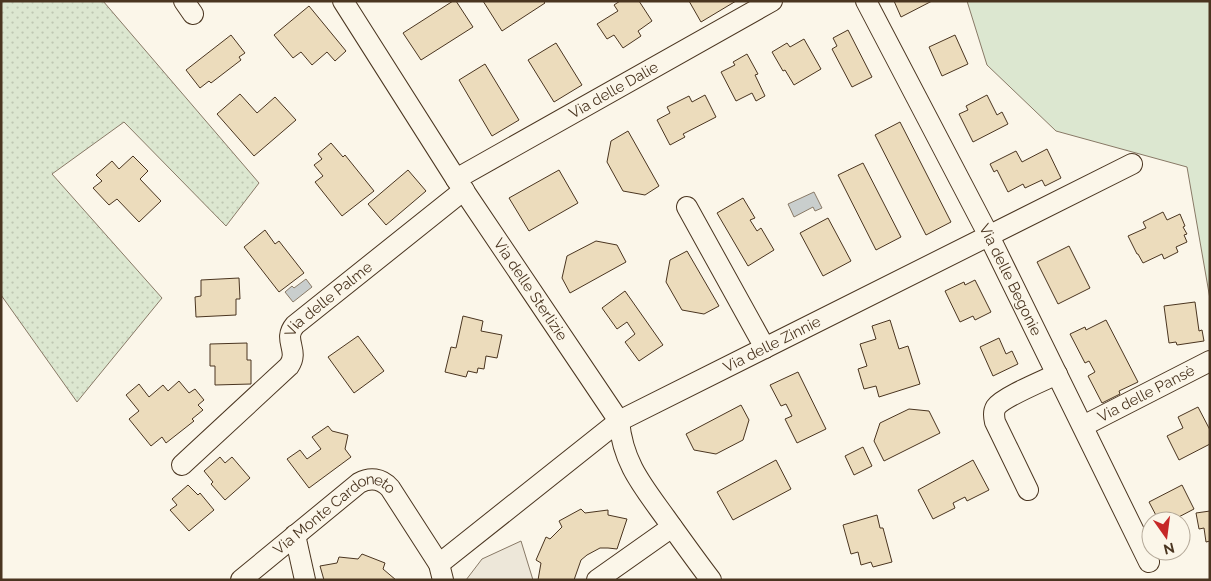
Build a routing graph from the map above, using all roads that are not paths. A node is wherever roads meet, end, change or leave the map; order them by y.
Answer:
1 (772, 1) edge
2 (866, 1) edge
3 (345, 2) edge
4 (1132, 164) dead end
5 (460, 184) junction
6 (687, 207) dead end
7 (989, 236) junction
8 (765, 348) junction
9 (1210, 360) edge
10 (1057, 374) junction
11 (619, 422) junction
12 (1083, 426) junction
13 (182, 466) dead end
14 (1028, 490) dead end
15 (672, 526) junction
16 (295, 535) junction
17 (1149, 562) dead end
18 (441, 572) edge
19 (241, 580) edge
20 (305, 580) edge
21 (597, 580) edge
22 (710, 580) edge

1 - 5 street, Via delle Dalie
2 - 7 street, Via delle Begonie
3 - 5 street, Via delle Sterlizie
4 - 7 street, Via delle Zinnie
5 - 11 street, Via delle Sterlizie
5 - 13 street, Via delle Palme
6 - 8 street
7 - 8 street, Via delle Zinnie
7 - 10 street, Via delle Begonie
8 - 11 street, Via delle Zinnie
9 - 12 street, Via delle Pansè
10 - 12 street, Via delle Begonie
10 - 14 street
11 - 15 street, Via delle Sterlizie
11 - 18 street, Via delle Zinnie
12 - 17 street, Via delle Begonie
15 - 21 street
15 - 22 street, Via delle Sterlizie
16 - 18 street, Via Monte Cardoneto
16 - 19 street, Via Monte Cardoneto
16 - 20 street

